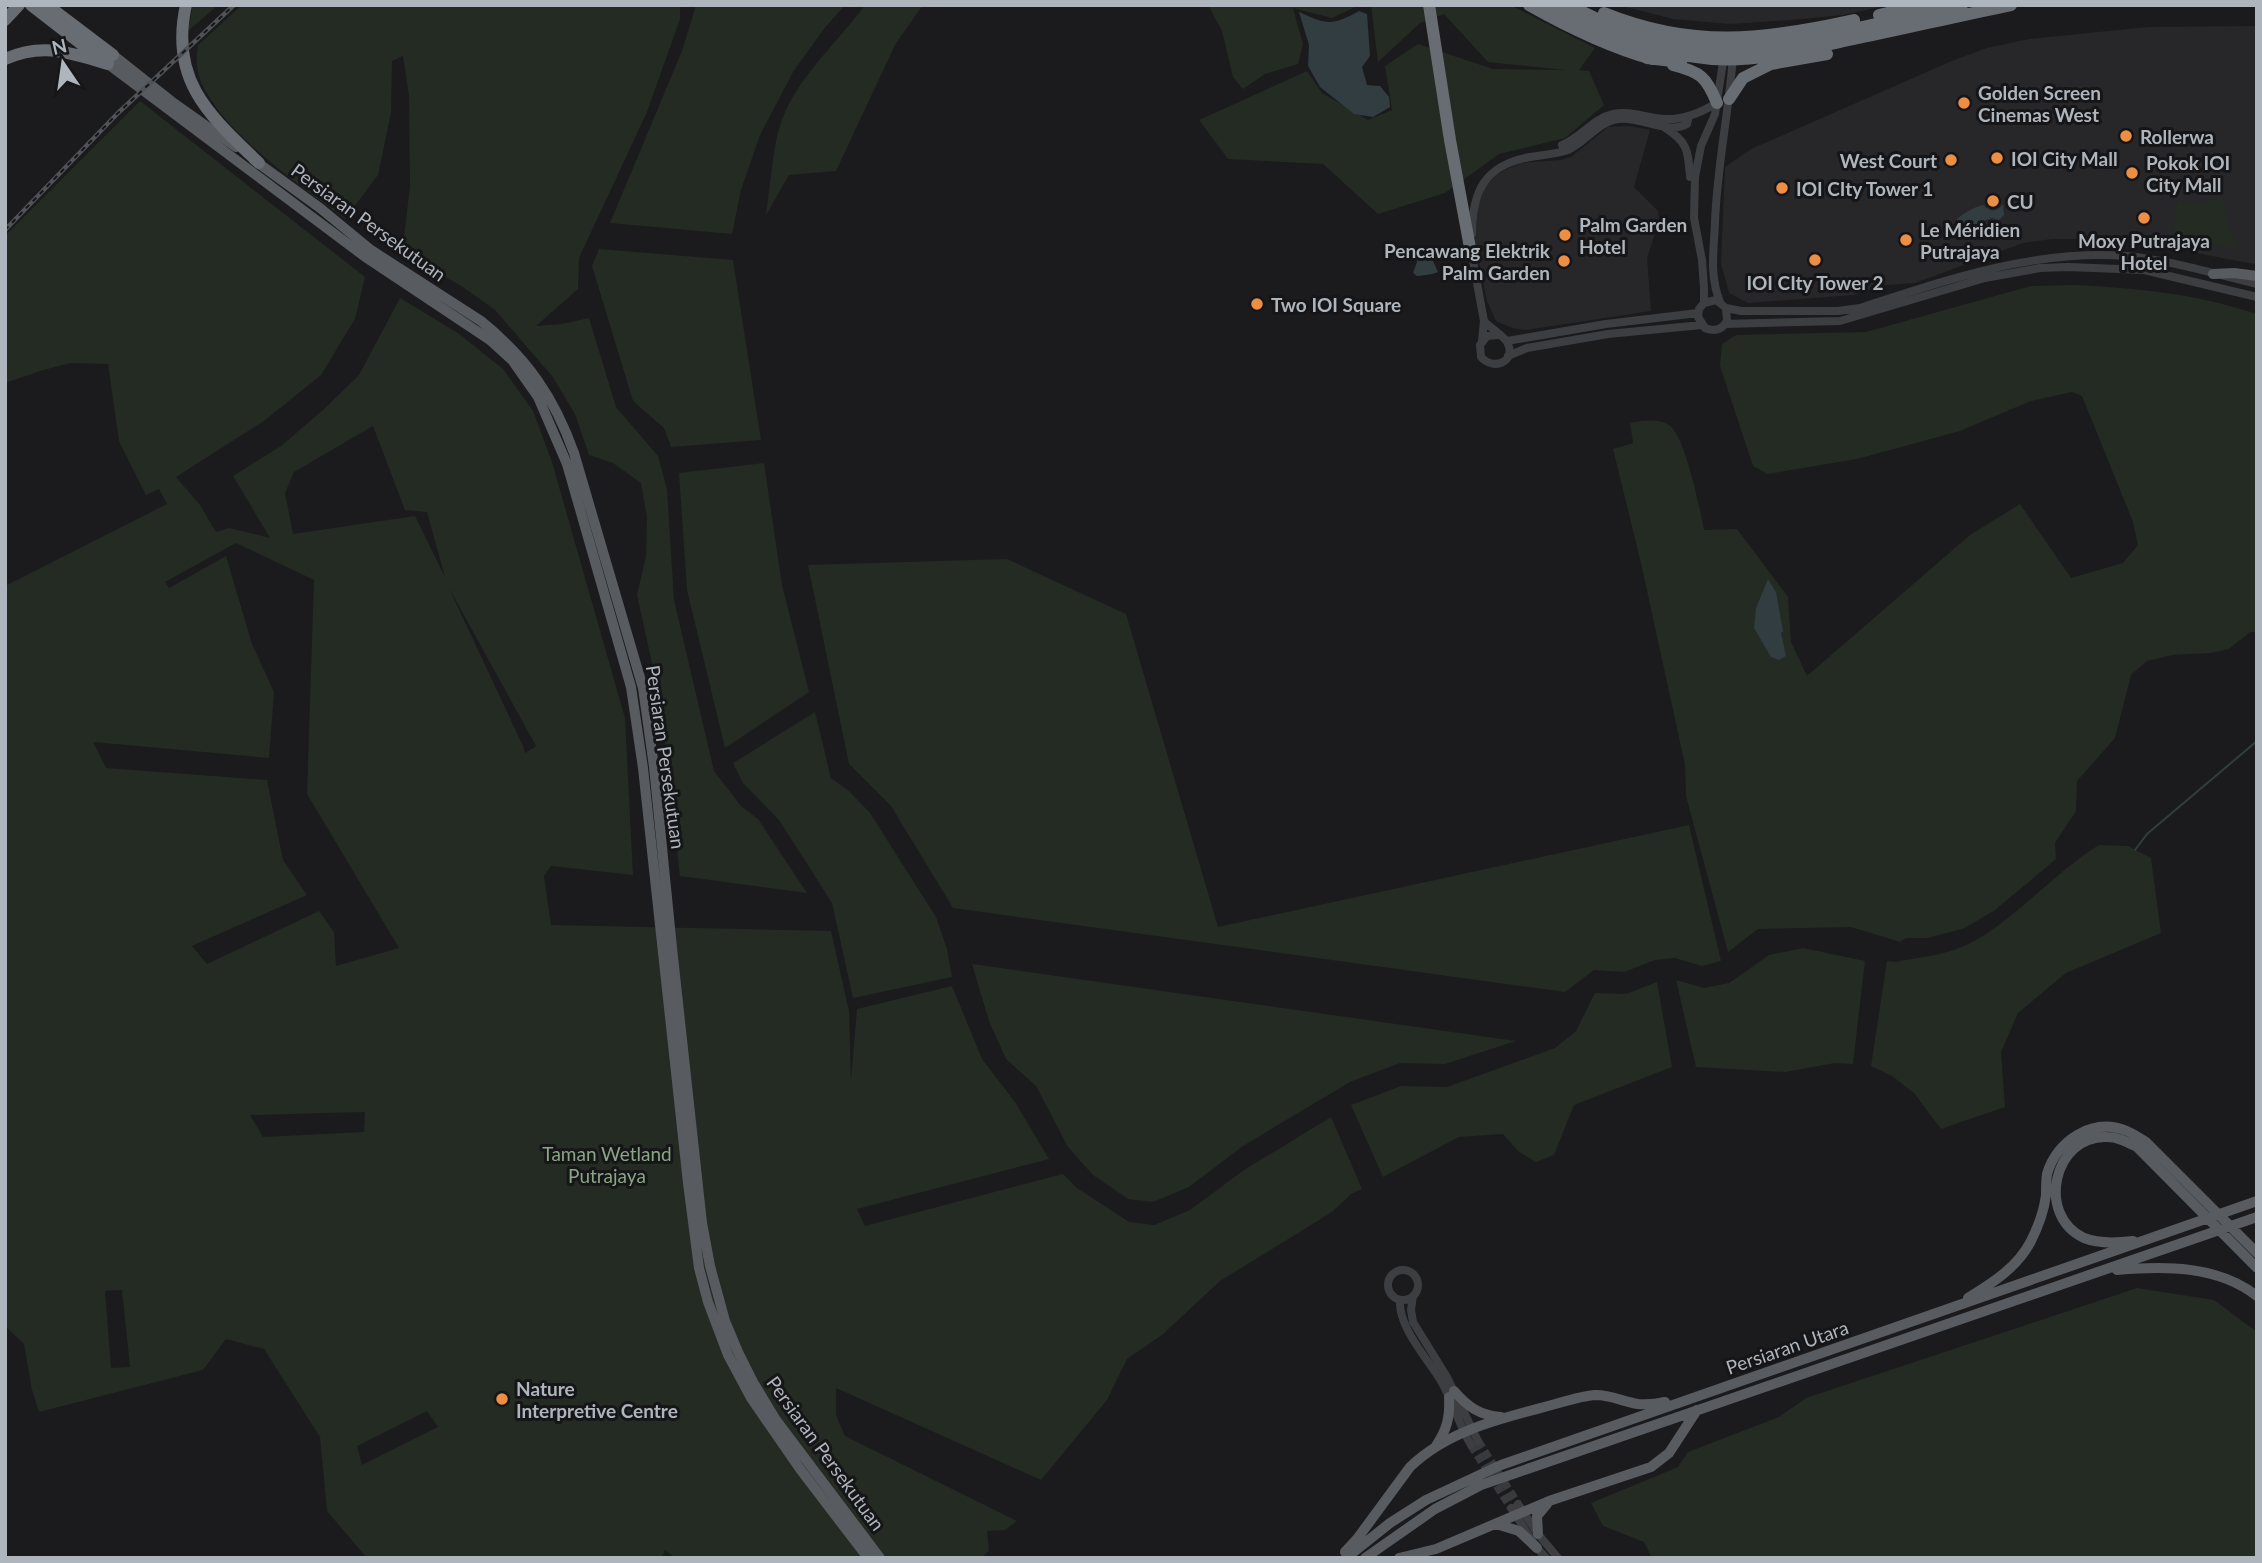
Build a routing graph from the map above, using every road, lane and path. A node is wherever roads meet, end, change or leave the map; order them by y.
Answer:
1 (19, 5) edge
2 (31, 5) edge
3 (186, 5) edge
4 (1429, 5) edge
5 (1529, 5) edge
6 (1545, 5) edge
7 (1569, 5) edge
8 (1584, 5) edge
9 (1921, 5) edge
10 (2009, 6) edge
11 (1963, 9) edge
12 (49, 11) edge
13 (1610, 16) junction
14 (1594, 17) edge
15 (5, 20) edge
16 (1730, 39) junction
17 (1647, 58) junction
18 (5, 59) edge
19 (111, 60) junction
20 (1772, 64) junction
21 (1728, 67) junction
22 (1723, 101) junction
23 (168, 105) junction
24 (1634, 116) junction
25 (1682, 118) junction
26 (1666, 126) junction
27 (259, 163) junction
28 (1692, 177) junction
29 (367, 253) junction
30 (1471, 253) junction
31 (2213, 274) junction
32 (2257, 275) edge
33 (2257, 284) edge
34 (2257, 297) edge
35 (1704, 303) junction
36 (1723, 305) junction
37 (1698, 313) junction
38 (1484, 321) junction
39 (1725, 324) junction
40 (1702, 325) junction
41 (1498, 335) junction
42 (1553, 338) junction
43 (1482, 341) junction
44 (1507, 341) junction
45 (1508, 356) junction
46 (2078, 1139) junction
47 (2257, 1201) edge
48 (2257, 1217) edge
49 (2151, 1239) junction
50 (2244, 1246) junction
51 (2257, 1253) edge
52 (2257, 1268) edge
53 (2098, 1272) junction
54 (1413, 1296) junction
55 (2257, 1296) edge
56 (1400, 1300) junction
57 (1949, 1309) junction
58 (1451, 1394) junction
59 (1689, 1399) junction
60 (1697, 1410) junction
61 (1505, 1417) junction
62 (1467, 1430) junction
63 (1475, 1443) tunnel mouth
64 (1436, 1447) junction
65 (803, 1464) junction
66 (1549, 1501) junction
67 (1517, 1510) junction
68 (1496, 1524) junction
69 (1538, 1534) junction
70 (1537, 1548) junction
71 (868, 1558) edge
72 (880, 1558) edge
73 (1339, 1558) edge
74 (1346, 1558) edge
75 (1365, 1558) edge
76 (1399, 1558) edge
77 (1546, 1558) edge
78 (1558, 1558) edge

1 - 15 highway
2 - 12 highway
3 - 27 highway
4 - 30 highway
5 - 17 highway
6 - 14 highway
7 - 14 highway
8 - 13 highway
9 - 16 highway
10 - 11 highway
10 - 20 highway
11 - 14 highway
12 - 19 highway
13 - 14 highway
13 - 16 highway
16 - 21 street
17 - 21 highway
17 - 22 highway
18 - 19 highway
19 - 23 main road, Persiaran Persekutuan
20 - 21 highway
20 - 22 highway
21 - 22 street
22 - 25 street
22 - 28 street
22 - 36 street
23 - 27 main road, Persiaran Persekutuan
23 - 29 main road, Persiaran Persekutuan
24 - 25 street
24 - 26 street
24 - 30 street
25 - 26 street
26 - 28 street
27 - 29 main road, Persiaran Persekutuan
28 - 35 street
29 - 65 main road, Persiaran Persekutuan
30 - 38 street
31 - 32 main road
31 - 33 street
31 - 36 street
34 - 39 street
35 - 36 street
35 - 37 street
36 - 39 street
37 - 40 street
37 - 42 street
38 - 41 street
38 - 43 street
39 - 40 street
40 - 42 street
41 - 43 street
41 - 44 street
42 - 44 street
42 - 45 street
43 - 45 street
44 - 45 street
46 - 49 main road
46 - 50 main road
46 - 57 main road
47 - 49 main road, Persiaran Utara
48 - 53 main road, Persiaran Utara
49 - 57 main road, Persiaran Utara
50 - 51 main road
50 - 52 main road
53 - 55 main road
53 - 60 main road, Persiaran Utara
54 - 56 street
54 - 56 street
54 - 58 street
56 - 58 street
57 - 59 main road, Persiaran Utara
58 - 61 main road
58 - 62 street
58 - 64 main road
59 - 61 main road
59 - 74 main road, Persiaran Utara
60 - 66 main road
60 - 75 main road, Persiaran Utara
61 - 62 main road
62 - 63 street
62 - 64 main road
64 - 73 main road
65 - 71 main road, Persiaran Persekutuan
65 - 72 main road, Persiaran Persekutuan
66 - 67 main road
66 - 69 main road
67 - 68 main road
67 - 69 street
67 - 70 street
68 - 70 main road
68 - 76 main road
69 - 78 street
70 - 77 street

